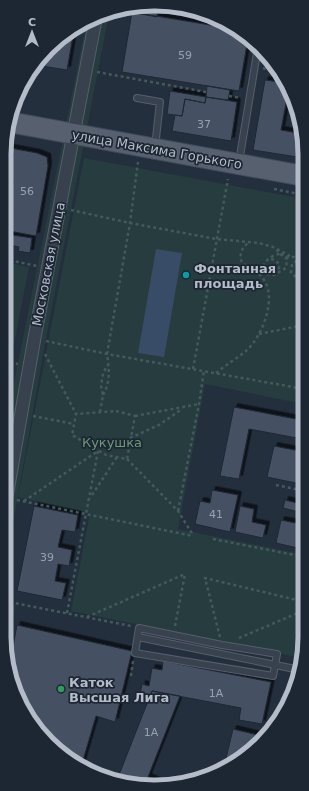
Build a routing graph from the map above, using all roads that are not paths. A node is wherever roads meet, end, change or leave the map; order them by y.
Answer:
1 (95, 24) edge
2 (257, 54) edge
3 (137, 98) dead end
4 (15, 123) edge
5 (73, 134) junction
6 (155, 148) junction
7 (233, 171) junction
8 (298, 176) edge
9 (11, 465) edge
10 (138, 636) junction
11 (275, 666) junction
12 (294, 669) edge

1 - 5 street, Московская улица
2 - 7 lane
3 - 6 lane
4 - 5 main road, улица Максима Горького
5 - 6 main road, улица Максима Горького
5 - 9 street, Московская улица
6 - 7 main road, улица Максима Горького
7 - 8 main road, улица Максима Горького
10 - 11 lane
10 - 11 lane
10 - 11 lane
11 - 12 lane

